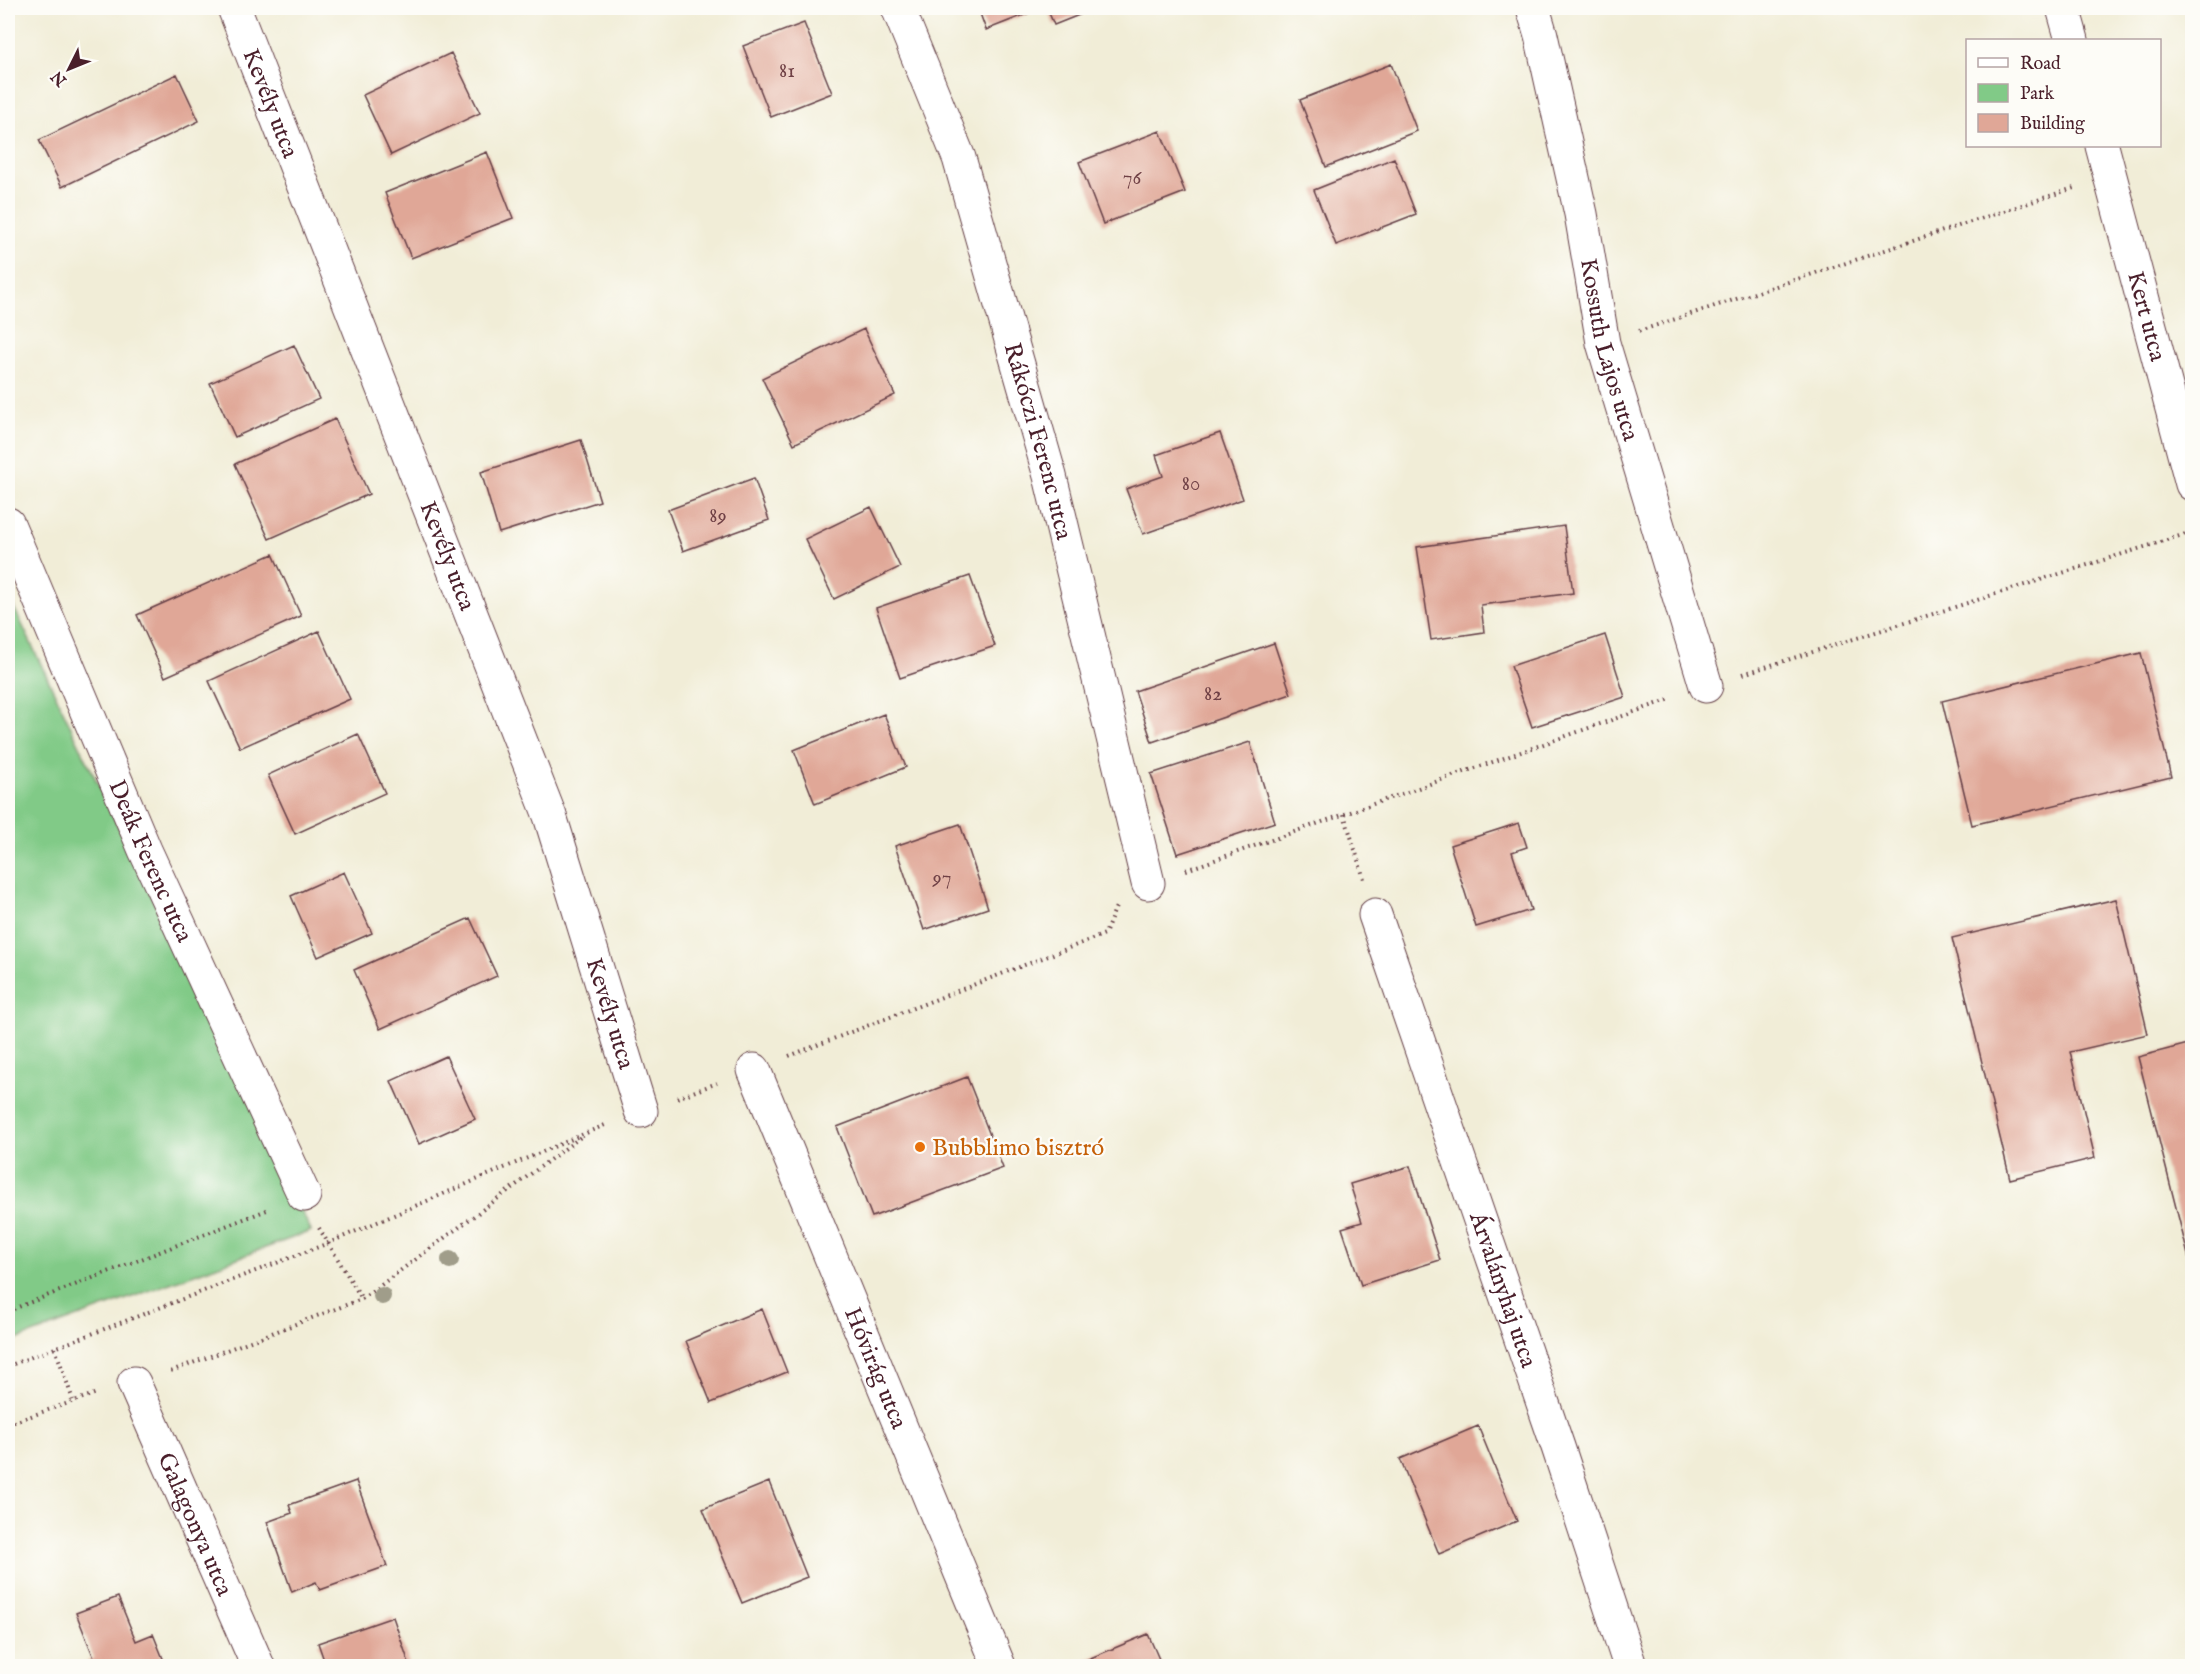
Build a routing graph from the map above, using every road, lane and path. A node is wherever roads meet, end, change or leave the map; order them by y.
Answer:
1 (234, 8) edge
2 (898, 8) edge
3 (1533, 8) edge
4 (2063, 8) edge
5 (2072, 39) edge
6 (2107, 160) edge
7 (1603, 344) junction
8 (2193, 484) edge
9 (8, 524) edge
10 (1706, 686) dead end
11 (1344, 814) dead end
12 (1148, 883) joint
13 (1375, 915) joint
14 (754, 1070) joint
15 (641, 1111) dead end
16 (304, 1195) joint
17 (326, 1244) junction
18 (362, 1299) junction
19 (8, 1311) edge
20 (55, 1348) junction
21 (8, 1366) edge
22 (134, 1383) junction
23 (73, 1400) junction
24 (8, 1424) edge
25 (258, 1666) edge
26 (999, 1666) edge
27 (1630, 1666) edge

1 - 15 street, Kevély utca
2 - 12 street, Rákóczi Ferenc utca
3 - 7 street, Kossuth Lajos utca
4 - 5 street
6 - 7 path
6 - 8 street, Kert utca
7 - 10 street, Kossuth Lajos utca
9 - 16 street, Deák Ferenc utca
11 - 13 path
12 - 14 path
13 - 27 street, Árvalányhaj utca
14 - 26 street, Hóvirág utca
16 - 19 path
17 - 18 path
17 - 18 path
17 - 20 path
18 - 22 path
20 - 21 path
20 - 23 path
22 - 23 path
22 - 25 street, Galagonya utca
23 - 24 path

